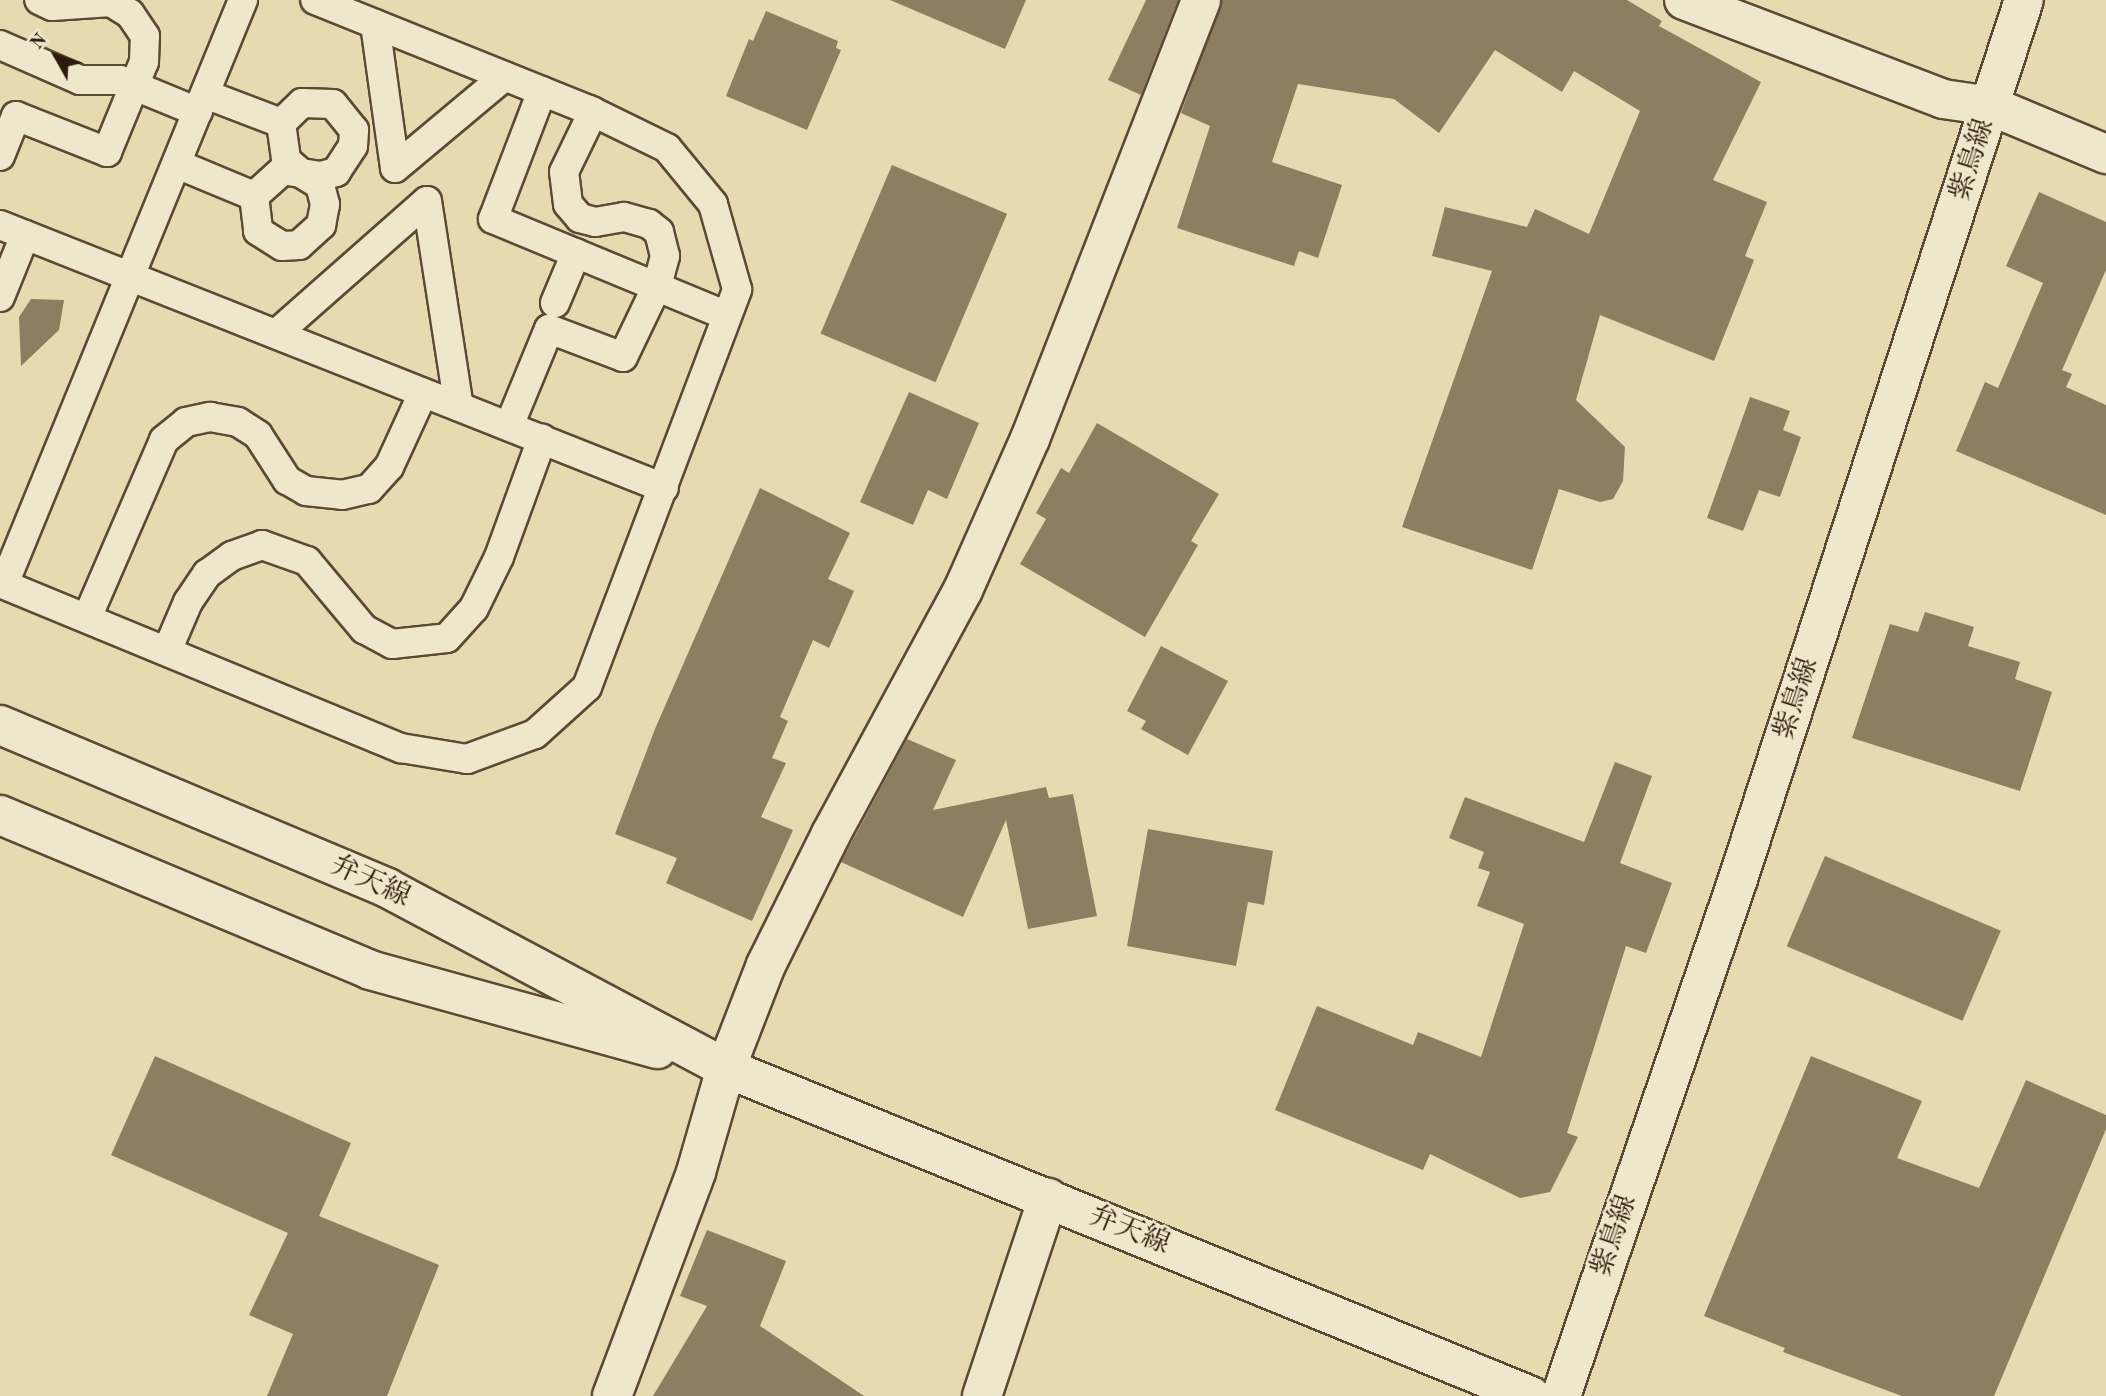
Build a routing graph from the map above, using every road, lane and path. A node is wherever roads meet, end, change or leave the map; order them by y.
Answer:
1 (39, 0) edge
2 (243, 0) edge
3 (315, 0) edge
4 (1201, 0) edge
5 (1684, 0) edge
6 (2025, 0) edge
7 (374, 24) junction
8 (0, 45) edge
9 (505, 76) junction
10 (135, 86) junction
11 (542, 91) junction
12 (202, 103) junction
13 (1991, 106) junction
14 (593, 112) junction
15 (281, 123) junction
16 (2106, 154) edge
17 (0, 156) edge
18 (177, 164) junction
19 (301, 173) junction
20 (254, 196) junction
21 (13, 230) edge
22 (576, 253) junction
23 (132, 277) junction
24 (657, 286) junction
25 (0, 297) edge
26 (555, 303) dead end
27 (727, 316) junction
28 (276, 334) junction
29 (423, 393) junction
30 (459, 407) junction
31 (509, 426) junction
32 (542, 439) junction
33 (664, 488) junction
34 (2, 583) edge
35 (87, 618) junction
36 (167, 651) junction
37 (0, 725) edge
38 (0, 815) edge
39 (726, 1068) junction
40 (1048, 1198) junction
41 (612, 1396) edge
42 (982, 1396) edge
43 (1531, 1396) edge
44 (1561, 1396) edge

1 - 10 lane
2 - 12 lane
3 - 7 lane
4 - 39 street
5 - 13 street
6 - 13 street, 紫鳥線
7 - 9 lane
7 - 9 lane
8 - 10 lane
9 - 11 lane
10 - 12 lane
10 - 17 lane
11 - 14 lane
11 - 22 lane
12 - 15 lane
12 - 18 lane
13 - 16 street
13 - 44 street, 紫鳥線
14 - 24 lane
14 - 27 lane
15 - 19 lane
15 - 19 lane
18 - 20 lane
18 - 23 lane
19 - 20 lane
19 - 20 lane
21 - 23 lane
21 - 25 lane
22 - 24 lane
22 - 26 lane
23 - 28 lane
23 - 34 lane
24 - 27 lane
24 - 31 lane
27 - 33 lane
28 - 29 lane
28 - 30 lane
29 - 30 lane
29 - 35 lane
30 - 31 lane
31 - 32 lane
32 - 33 lane
32 - 36 lane
33 - 36 lane
34 - 35 lane
35 - 36 lane
37 - 39 street, 弁天線
38 - 39 street, 弁天線
39 - 40 street, 弁天線
39 - 41 street
40 - 42 street
40 - 43 street, 弁天線

